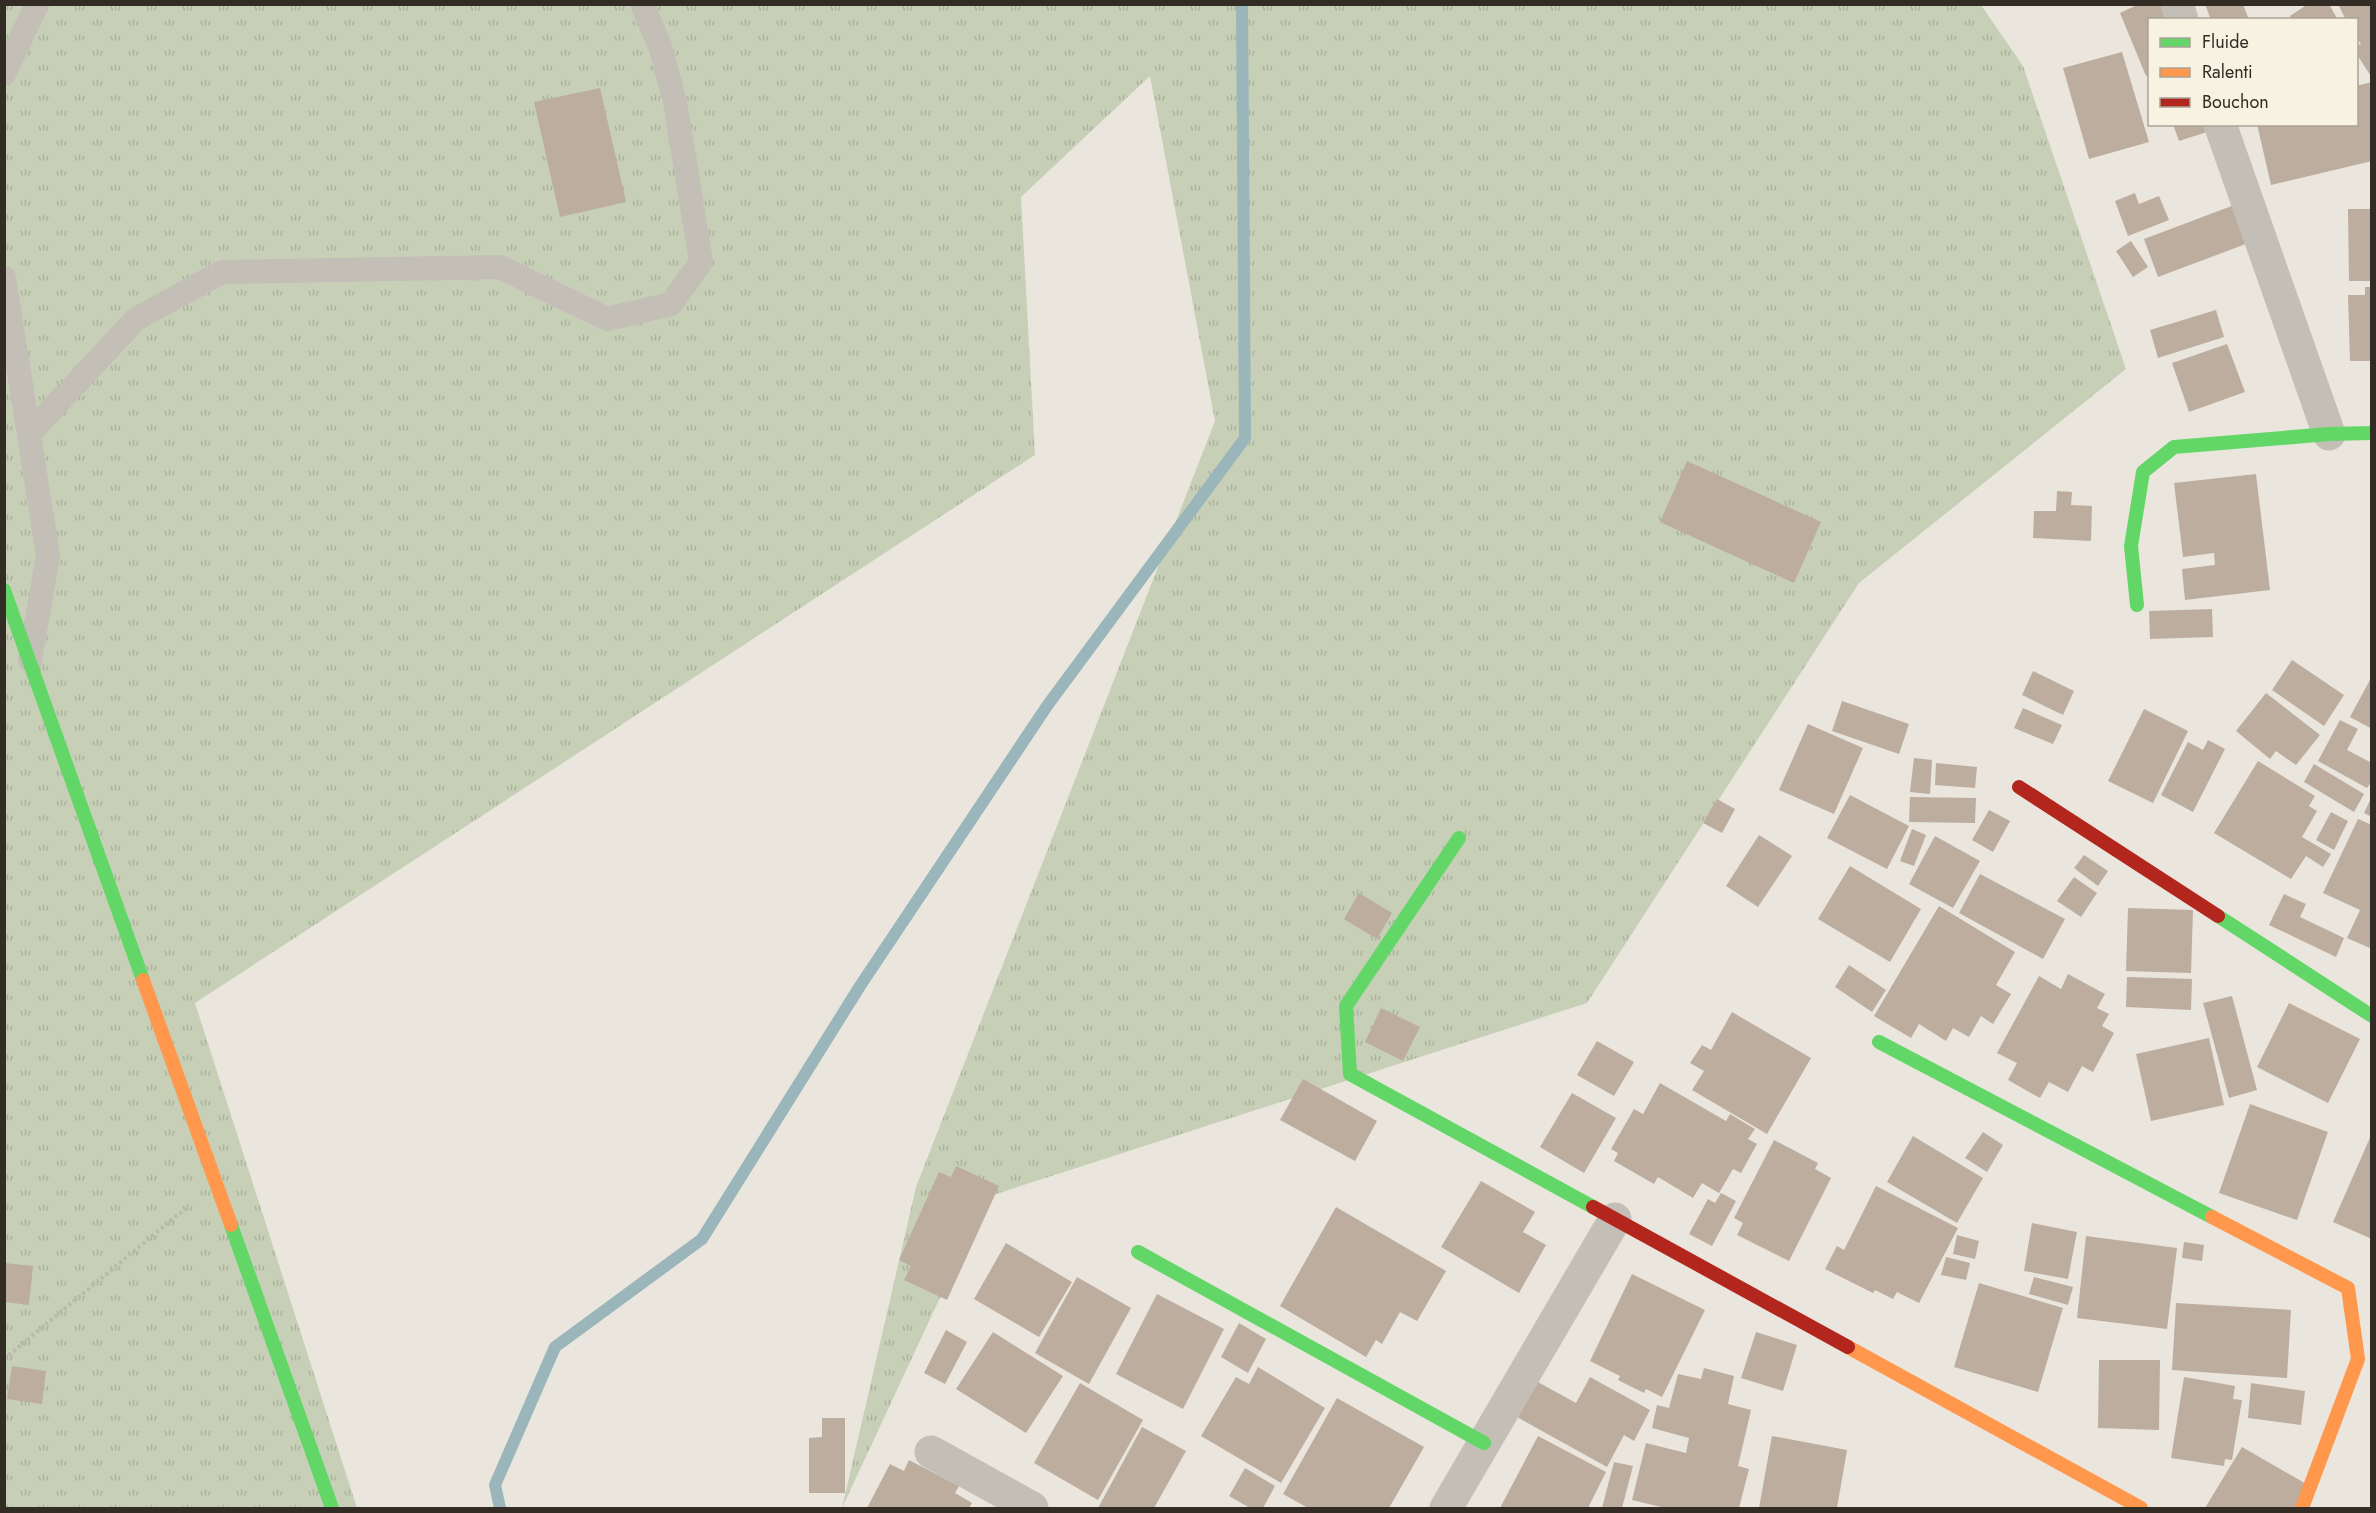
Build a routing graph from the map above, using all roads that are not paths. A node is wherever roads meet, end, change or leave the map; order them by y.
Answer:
1 (38, 4) edge
2 (642, 4) edge
3 (4, 74) edge
4 (2221, 126) edge
5 (4, 278) edge
6 (2372, 433) edge
7 (29, 434) junction
8 (2329, 434) junction
9 (4, 590) edge
10 (2137, 605) dead end
11 (30, 660) junction
12 (2019, 787) dead end
13 (1459, 838) dead end
14 (2372, 1016) edge
15 (1879, 1042) dead end
16 (1615, 1219) junction
17 (1138, 1252) dead end
18 (1484, 1443) junction
19 (931, 1452) dead end
20 (332, 1509) edge
21 (1032, 1509) edge
22 (1446, 1509) edge
23 (2141, 1509) edge
24 (2302, 1509) edge

1 - 3 lane
2 - 7 lane
4 - 8 street
5 - 7 lane
6 - 8 street
7 - 11 lane
8 - 10 street
9 - 11 street
11 - 20 street
12 - 14 street
13 - 16 street
15 - 24 street
16 - 18 street
16 - 23 street
17 - 18 street
18 - 22 street
19 - 21 street

